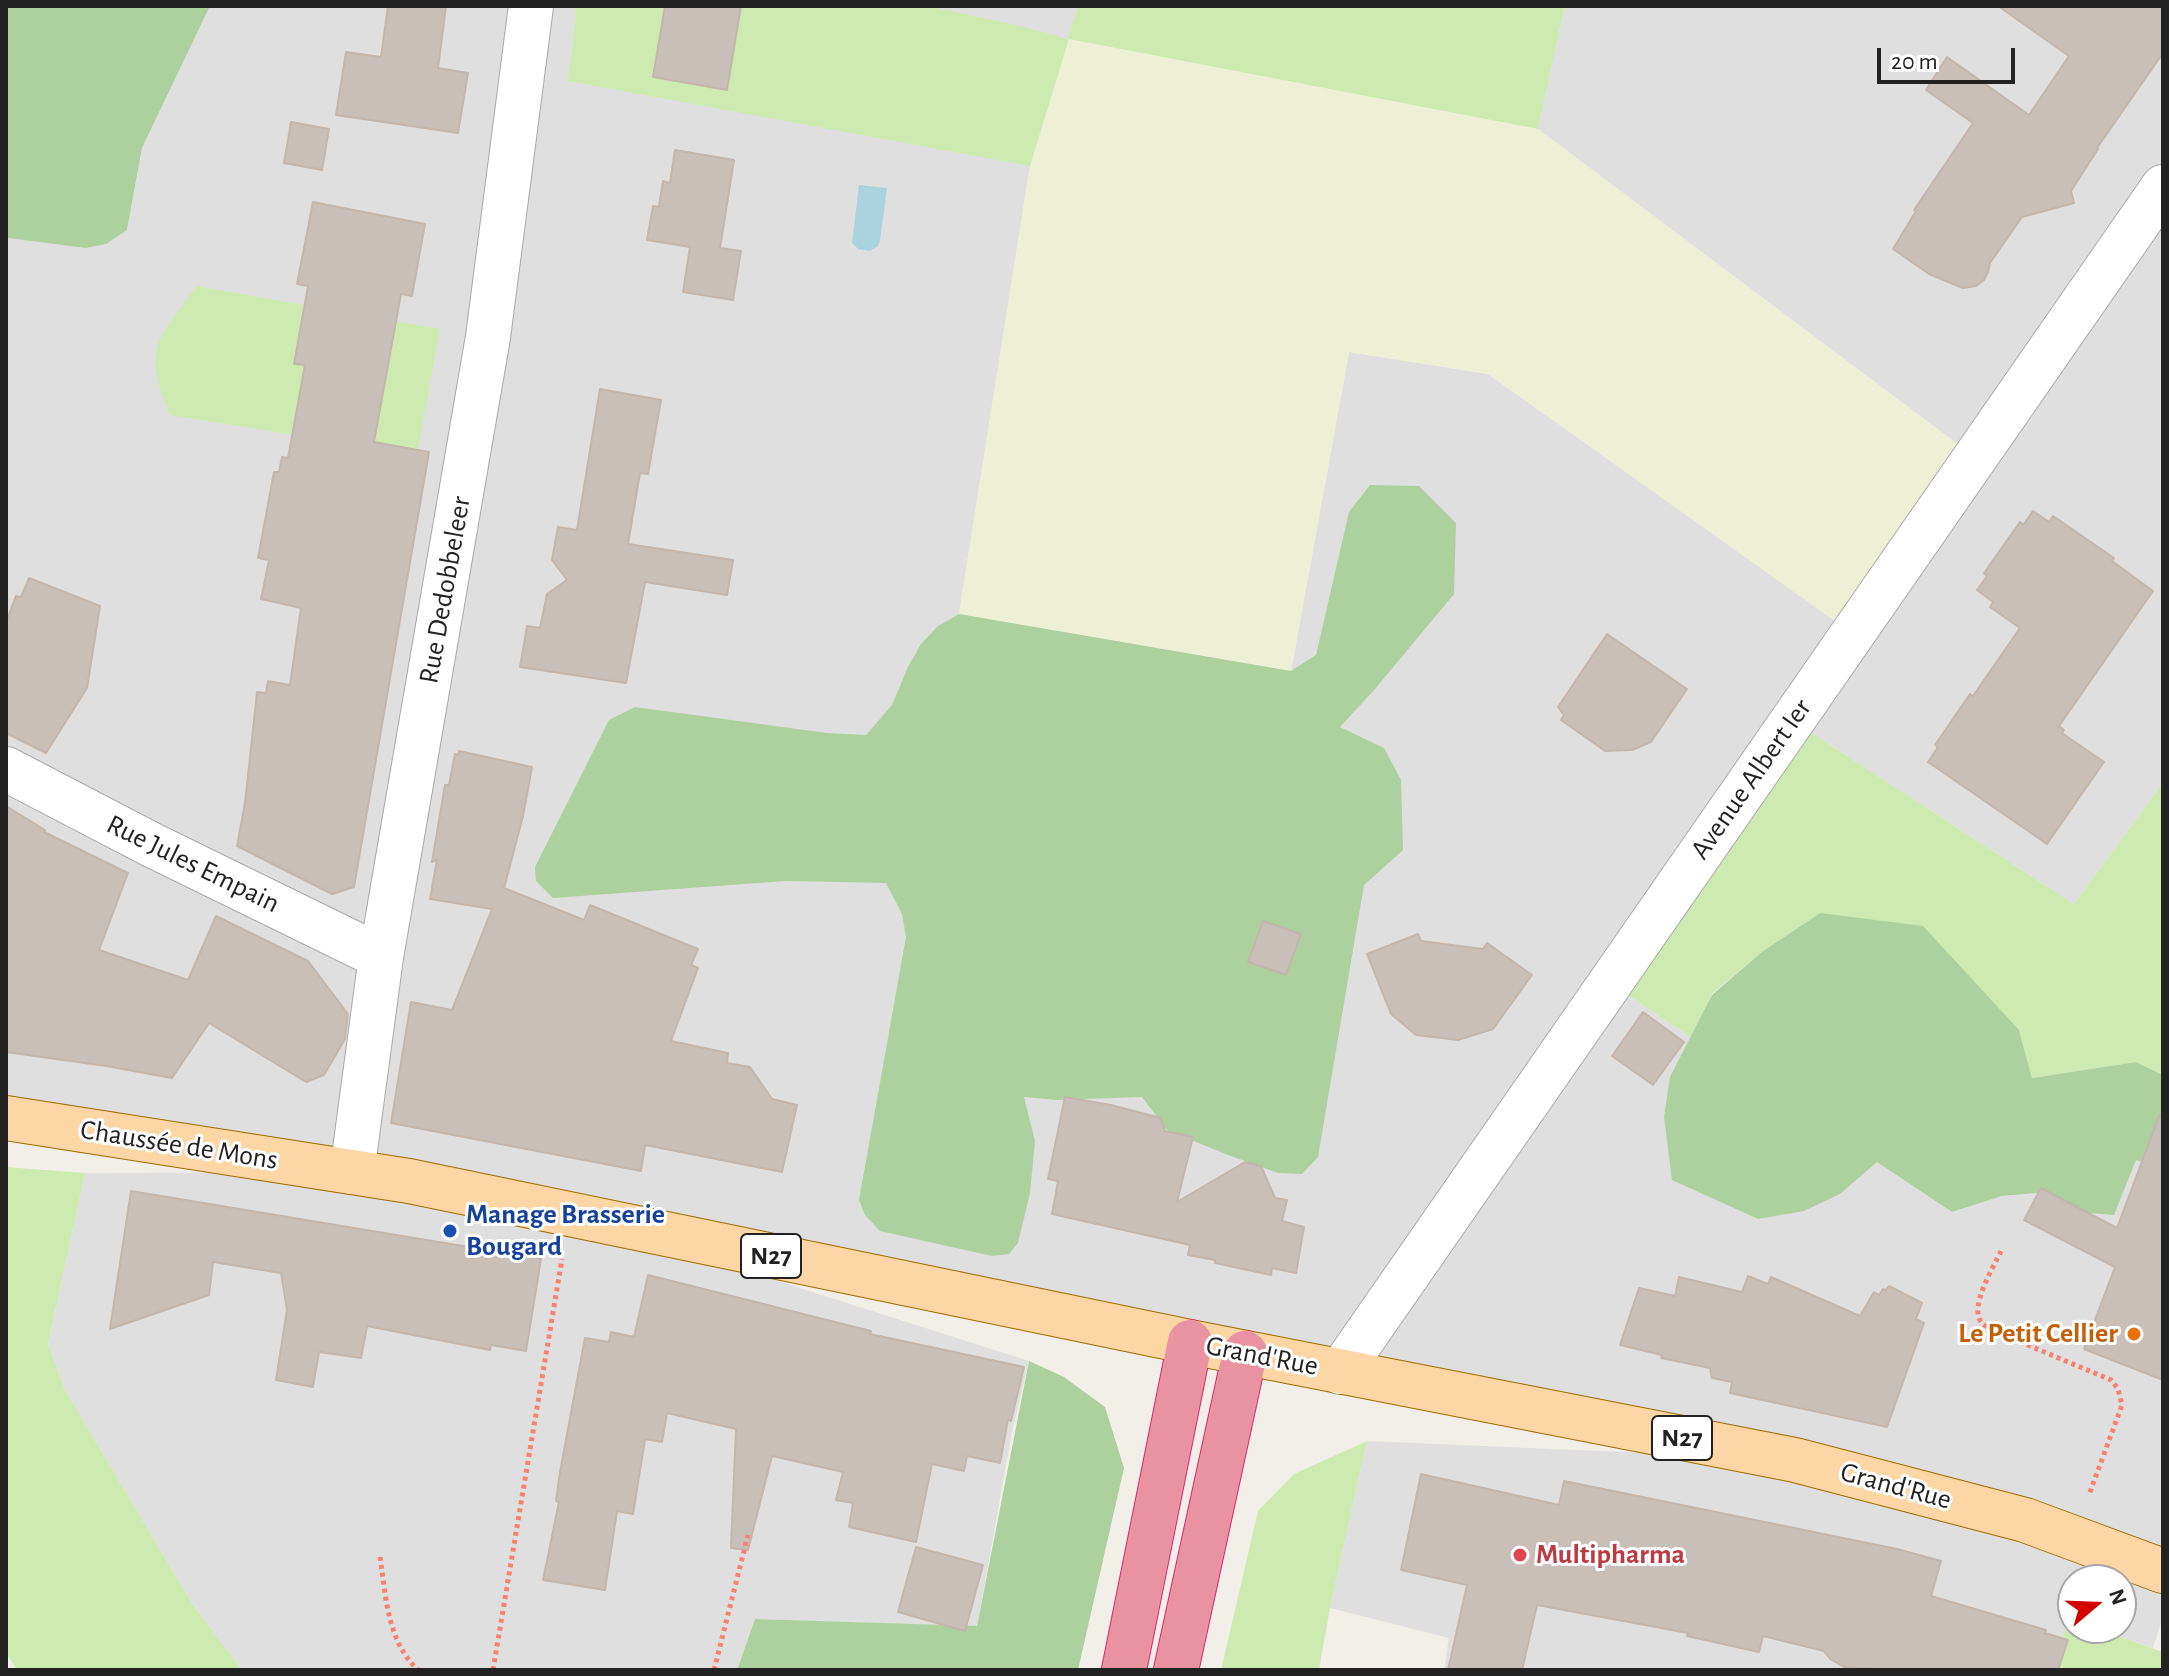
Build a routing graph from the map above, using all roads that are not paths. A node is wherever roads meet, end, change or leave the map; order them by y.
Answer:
1 (531, 6) edge
2 (2163, 187) edge
3 (6, 769) edge
4 (381, 957) junction
5 (6, 1118) edge
6 (352, 1172) junction
7 (1190, 1342) junction
8 (1245, 1353) junction
9 (1340, 1372) junction
10 (2163, 1571) edge
11 (1124, 1670) edge
12 (1176, 1670) edge

1 - 4 street, Rue Dedobbeleer
2 - 9 street, Avenue Albert Ier
3 - 4 street, Rue Jules Empain
4 - 6 street, Rue Dedobbeleer
5 - 6 main road, Chaussée de Mons / N27
6 - 7 main road, Grand'Rue / N27
7 - 8 main road, Grand'Rue / N27
7 - 11 highway
8 - 9 main road, Grand'Rue / N27
8 - 12 highway
9 - 10 main road, Grand'Rue / N27

